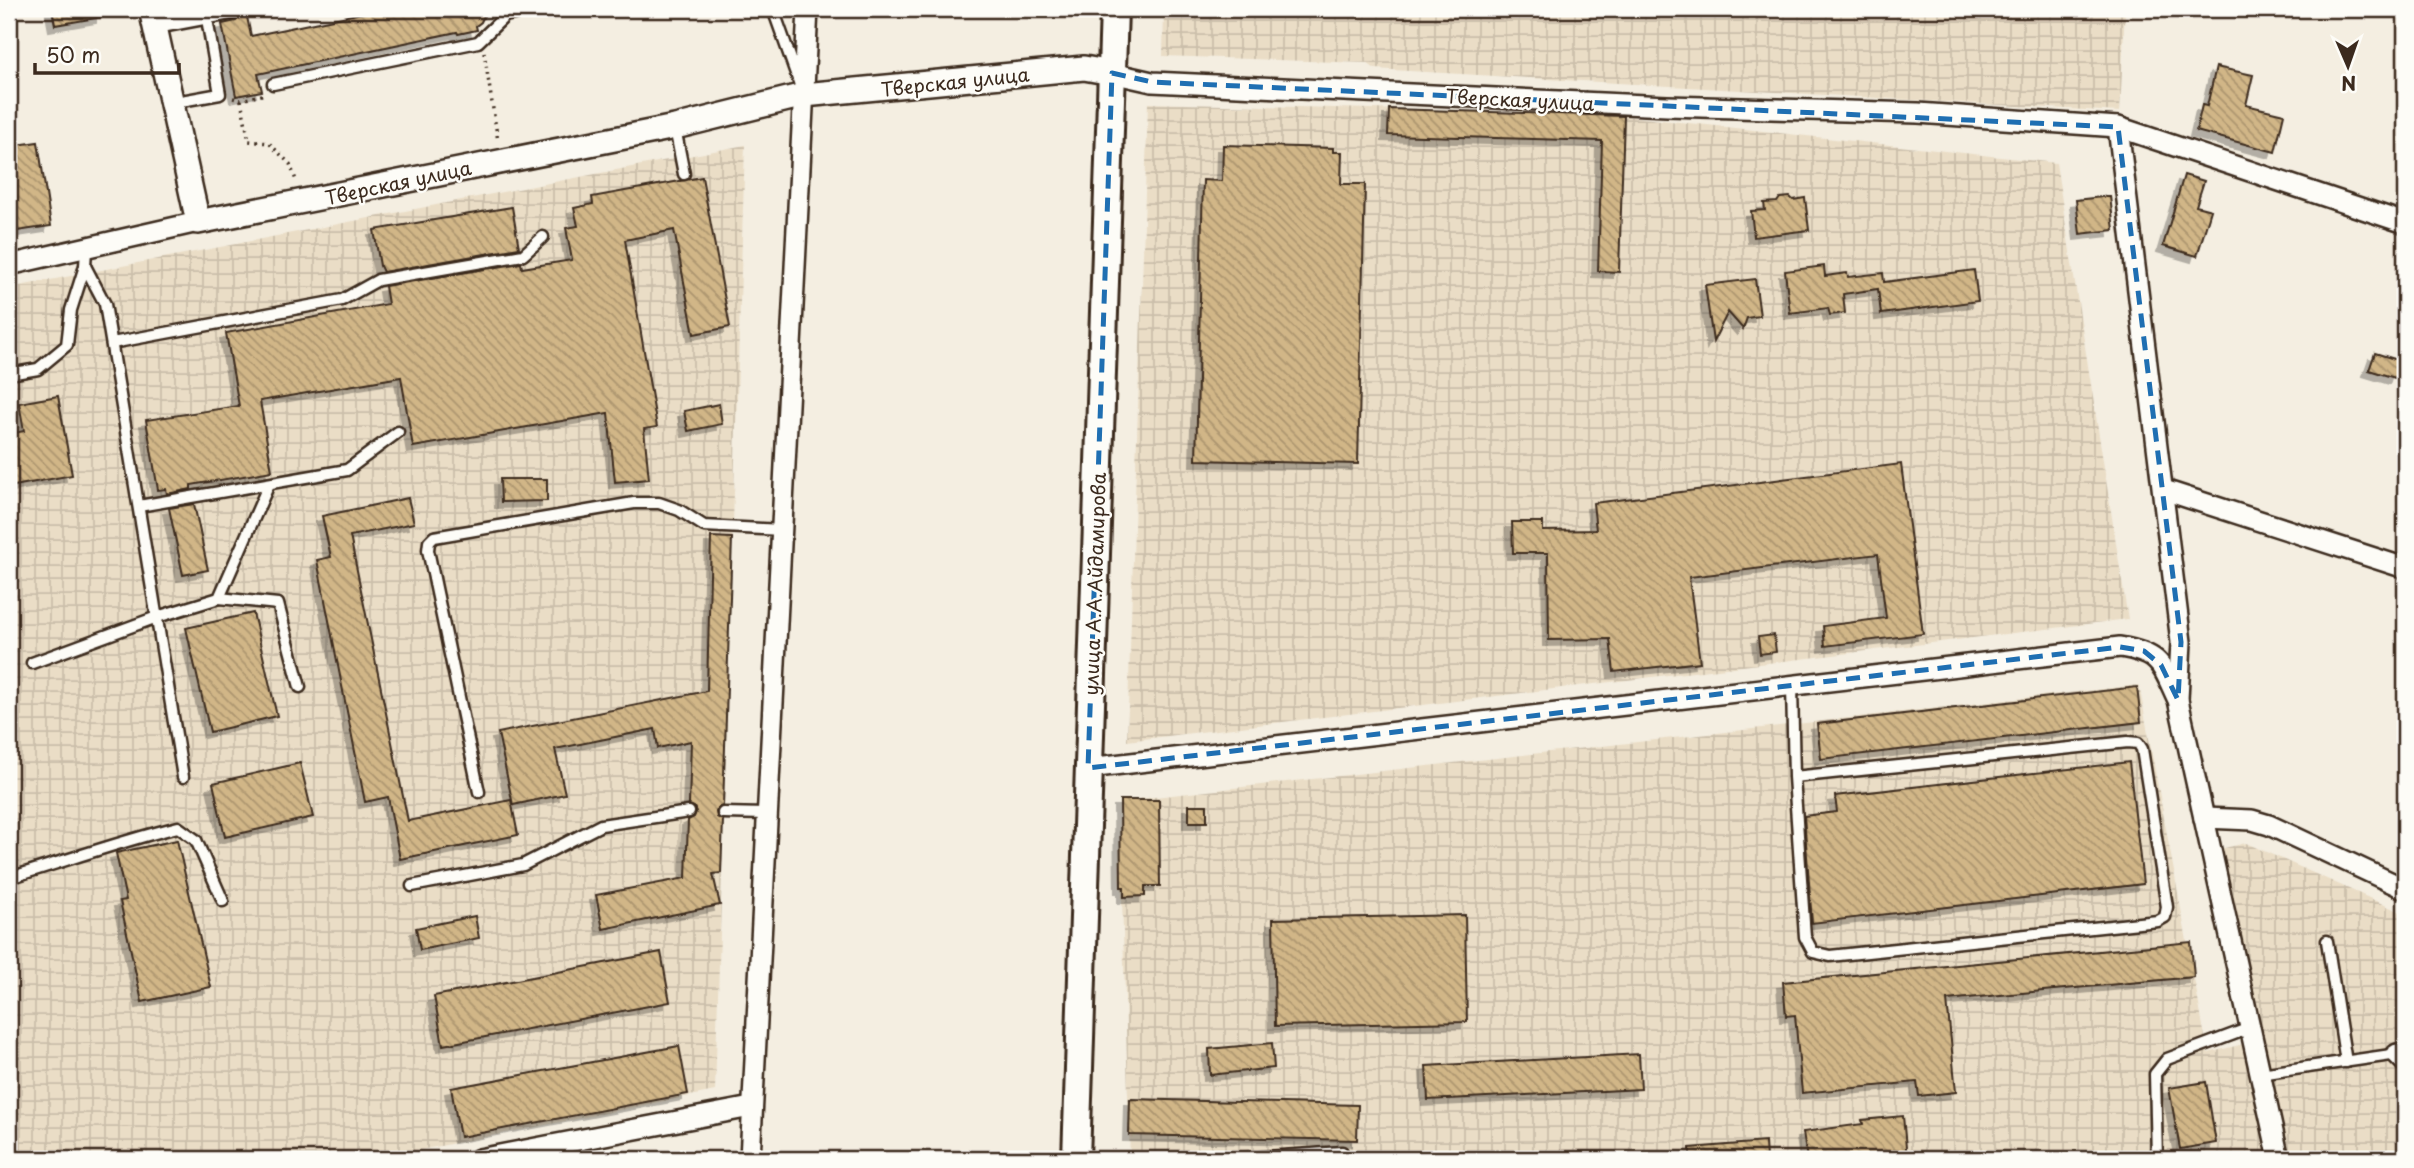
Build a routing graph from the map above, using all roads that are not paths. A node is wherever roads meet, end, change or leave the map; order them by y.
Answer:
1 (233, 9) edge
2 (537, 9) edge
3 (774, 9) edge
4 (808, 9) edge
5 (1114, 9) edge
6 (205, 11) edge
7 (152, 16) edge
8 (1112, 73) junction
9 (273, 84) road end
10 (804, 96) junction
11 (170, 104) junction
12 (675, 127) junction
13 (2118, 127) junction
14 (684, 174) dead end
15 (198, 222) junction
16 (2405, 223) edge
17 (543, 237) dead end
18 (85, 257) junction
19 (9, 265) edge
20 (112, 343) junction
21 (9, 374) edge
22 (398, 432) dead end
23 (269, 484) junction
24 (2164, 490) junction
25 (139, 506) junction
26 (781, 530) junction
27 (2405, 568) edge
28 (219, 598) junction
29 (157, 617) junction
30 (32, 663) dead end
31 (1792, 686) junction
32 (300, 687) dead end
33 (2178, 700) junction
34 (1088, 768) junction
35 (183, 777) dead end
36 (1794, 777) junction
37 (479, 792) dead end
38 (689, 812) dead end
39 (723, 813) dead end
40 (766, 814) junction
41 (2204, 818) junction
42 (9, 878) edge
43 (412, 886) dead end
44 (2405, 889) edge
45 (223, 901) dead end
46 (2327, 941) dead end
47 (2250, 1028) junction
48 (2402, 1056) edge
49 (2346, 1062) junction
50 (2260, 1074) junction
51 (751, 1107) junction
52 (1342, 1152) dead end
53 (479, 1159) edge
54 (750, 1159) edge
55 (1076, 1159) edge
56 (1236, 1159) edge
57 (2157, 1159) edge
58 (2278, 1159) edge

1 - 6 street
2 - 9 lane
3 - 10 lane
4 - 10 street
5 - 8 main road, улица А.А.Айдамирова
6 - 7 street
6 - 11 lane
7 - 11 street
8 - 10 street, Тверская улица
8 - 13 street, Тверская улица
8 - 34 main road, улица А.А.Айдамирова
10 - 12 street, Тверская улица
10 - 26 street
11 - 15 street
12 - 14 lane
12 - 15 street, Тверская улица
13 - 16 street, Тверская улица
13 - 24 street
15 - 18 street, Тверская улица
17 - 20 lane
18 - 19 street, Тверская улица
18 - 20 lane
18 - 21 lane
20 - 25 lane
22 - 23 lane
23 - 25 lane
23 - 28 lane
24 - 27 street
24 - 33 street
25 - 29 lane
26 - 37 lane
26 - 40 street
28 - 29 lane
28 - 32 lane
29 - 30 lane
29 - 35 lane
31 - 33 street
31 - 34 street
31 - 36 lane
33 - 41 street
34 - 55 main road, улица А.А.Айдамирова
36 - 36 lane
38 - 43 lane
39 - 40 lane
40 - 51 street
41 - 44 street
41 - 47 street
42 - 45 lane
46 - 49 lane
47 - 50 street
47 - 57 lane
48 - 49 lane
49 - 50 lane
50 - 58 street
51 - 53 street
51 - 54 street
52 - 56 lane

